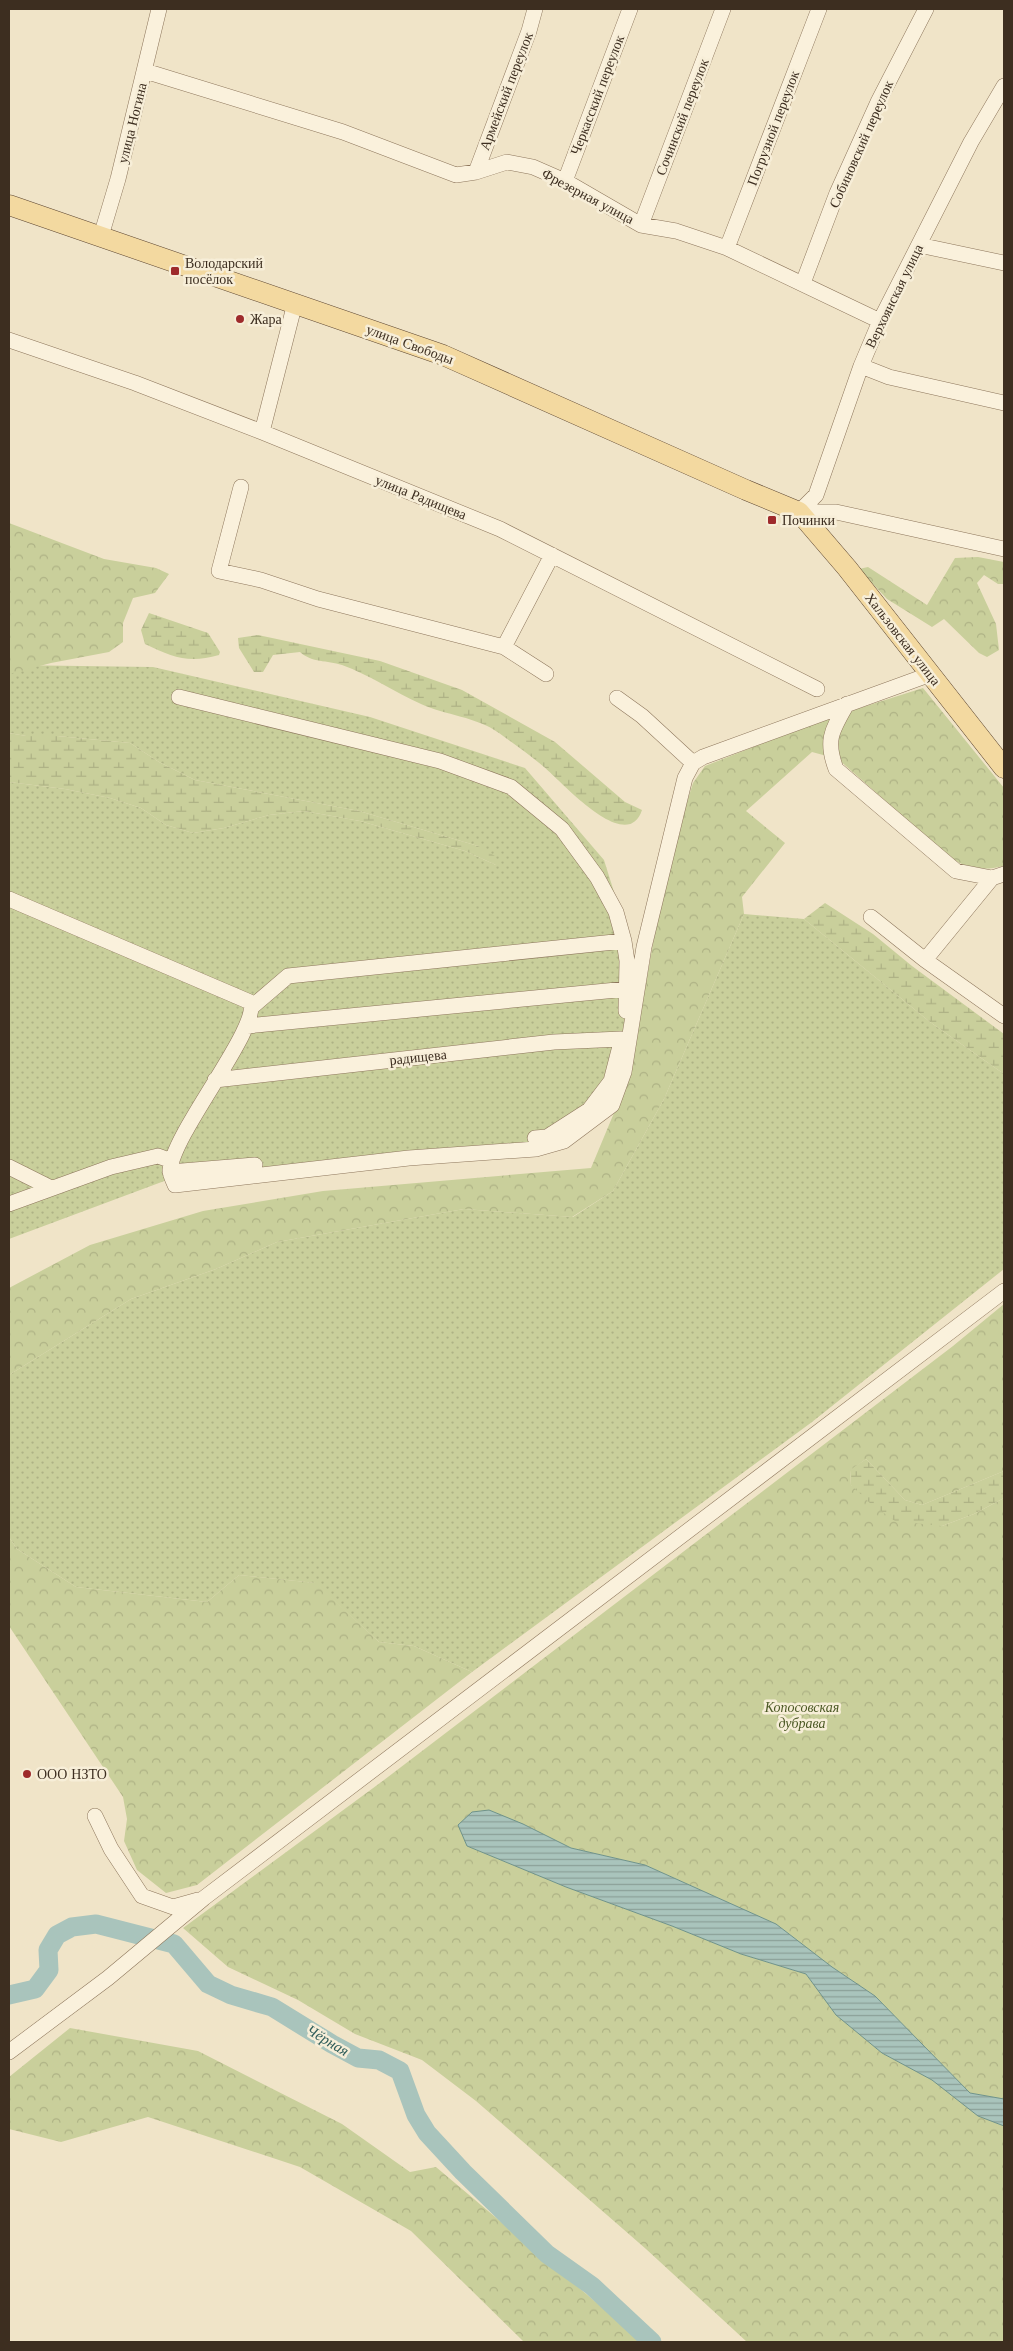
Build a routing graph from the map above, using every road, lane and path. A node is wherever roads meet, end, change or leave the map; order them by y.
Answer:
1 (159, 9) edge
2 (535, 9) edge
3 (630, 9) edge
4 (723, 9) edge
5 (819, 9) edge
6 (926, 9) edge
7 (145, 71) junction
8 (1002, 95) edge
9 (487, 142) junction
10 (507, 162) junction
11 (476, 172) junction
12 (565, 181) junction
13 (9, 205) edge
14 (641, 225) junction
15 (102, 236) junction
16 (919, 245) junction
17 (727, 248) junction
18 (1004, 263) edge
19 (803, 284) junction
20 (295, 303) junction
21 (880, 321) junction
22 (9, 340) edge
23 (861, 366) junction
24 (1004, 403) edge
25 (262, 432) junction
26 (241, 487) dead end
27 (799, 512) junction
28 (1004, 548) edge
29 (552, 555) junction
30 (504, 647) junction
31 (546, 674) dead end
32 (931, 674) junction
33 (817, 689) dead end
34 (179, 697) dead end
35 (617, 698) dead end
36 (848, 704) junction
37 (693, 763) junction
38 (1004, 768) edge
39 (998, 876) edge
40 (9, 899) edge
41 (872, 917) dead end
42 (624, 941) junction
43 (925, 960) junction
44 (627, 989) junction
45 (253, 1006) junction
46 (1004, 1016) edge
47 (247, 1026) junction
48 (621, 1039) junction
49 (215, 1080) junction
50 (9, 1167) edge
51 (171, 1167) junction
52 (51, 1188) junction
53 (9, 1204) edge
54 (1004, 1291) edge
55 (95, 1816) dead end
56 (204, 1898) junction
57 (9, 2052) edge

1 - 7 street, улица Ногина
2 - 9 street, Армейский переулок
3 - 12 street, Черкасский переулок
4 - 14 street, Сочинский переулок
5 - 17 street, Погрузной переулок
6 - 19 street, Собиновский переулок
7 - 11 street, Фрезерная улица
7 - 15 street, улица Ногина
8 - 16 street, Верхоянская улица
9 - 10 street
9 - 11 street, Армейский переулок
10 - 11 street, Фрезерная улица
10 - 12 street, Фрезерная улица
12 - 14 street, Фрезерная улица
13 - 15 main road, улица Свободы
14 - 17 street, Фрезерная улица
15 - 20 main road, улица Свободы
16 - 18 street
16 - 21 street, Верхоянская улица
17 - 19 street, Фрезерная улица
19 - 21 street, Фрезерная улица
20 - 25 street
20 - 27 main road, улица Свободы
21 - 23 street, Верхоянская улица
22 - 25 street, улица Радищева
23 - 24 street
23 - 27 street, Верхоянская улица
25 - 29 street, улица Радищева
26 - 30 street
27 - 28 street
27 - 32 main road, Хальзовская улица
29 - 30 street
29 - 33 street, улица Радищева
30 - 31 street
32 - 36 street
32 - 38 main road, Хальзовская улица
34 - 42 street
35 - 37 street
36 - 37 street
36 - 39 street
37 - 51 street
39 - 43 street
40 - 45 street
41 - 43 street
42 - 44 street
42 - 45 street
43 - 46 street
44 - 47 street
44 - 48 street
45 - 47 street
47 - 49 street
48 - 49 street, радищева
48 - 51 street
49 - 51 street
50 - 52 street
51 - 52 street
52 - 53 street
54 - 56 street
55 - 56 street
56 - 57 street

